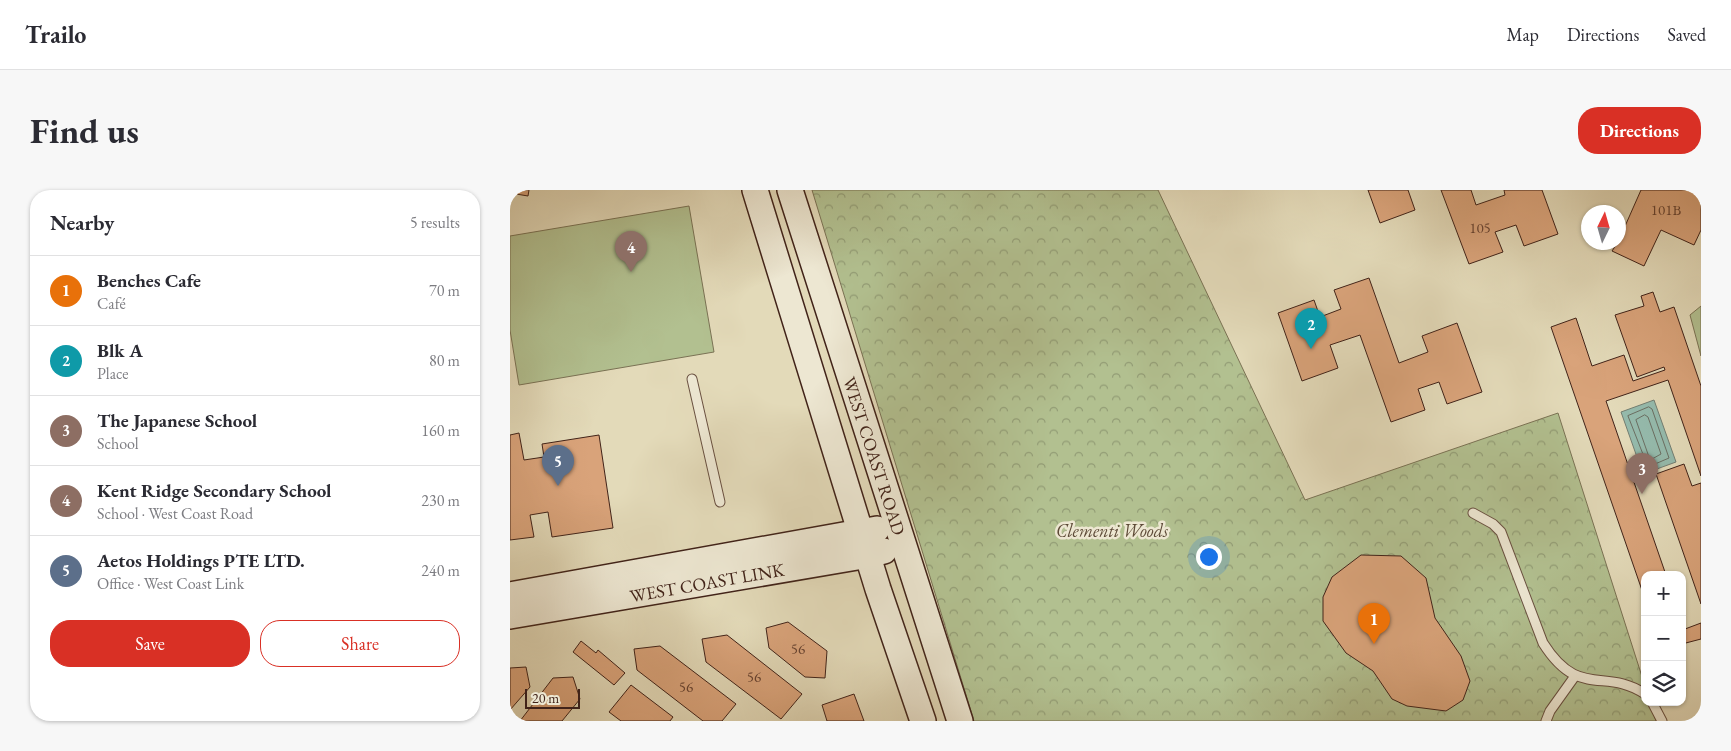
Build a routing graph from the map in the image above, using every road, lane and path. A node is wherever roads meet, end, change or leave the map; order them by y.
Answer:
1 (755, 190) edge
2 (790, 190) edge
3 (692, 379) dead end
4 (720, 502) dead end
5 (1473, 513) dead end
6 (899, 535) junction
7 (866, 544) junction
8 (510, 595) edge
9 (510, 616) edge
10 (1575, 676) junction
11 (1641, 691) edge
12 (1654, 706) edge
13 (923, 721) edge
14 (960, 721) edge
15 (1546, 721) edge
16 (1662, 721) edge

1 - 7 main road, WEST COAST ROAD
2 - 6 main road, WEST COAST ROAD
3 - 4 lane
5 - 10 lane
6 - 7 main road, WEST COAST LINK
6 - 14 main road, WEST COAST ROAD
7 - 8 main road, WEST COAST LINK
7 - 9 main road, WEST COAST LINK
7 - 13 main road, WEST COAST ROAD
10 - 11 lane
10 - 15 lane
12 - 16 lane

